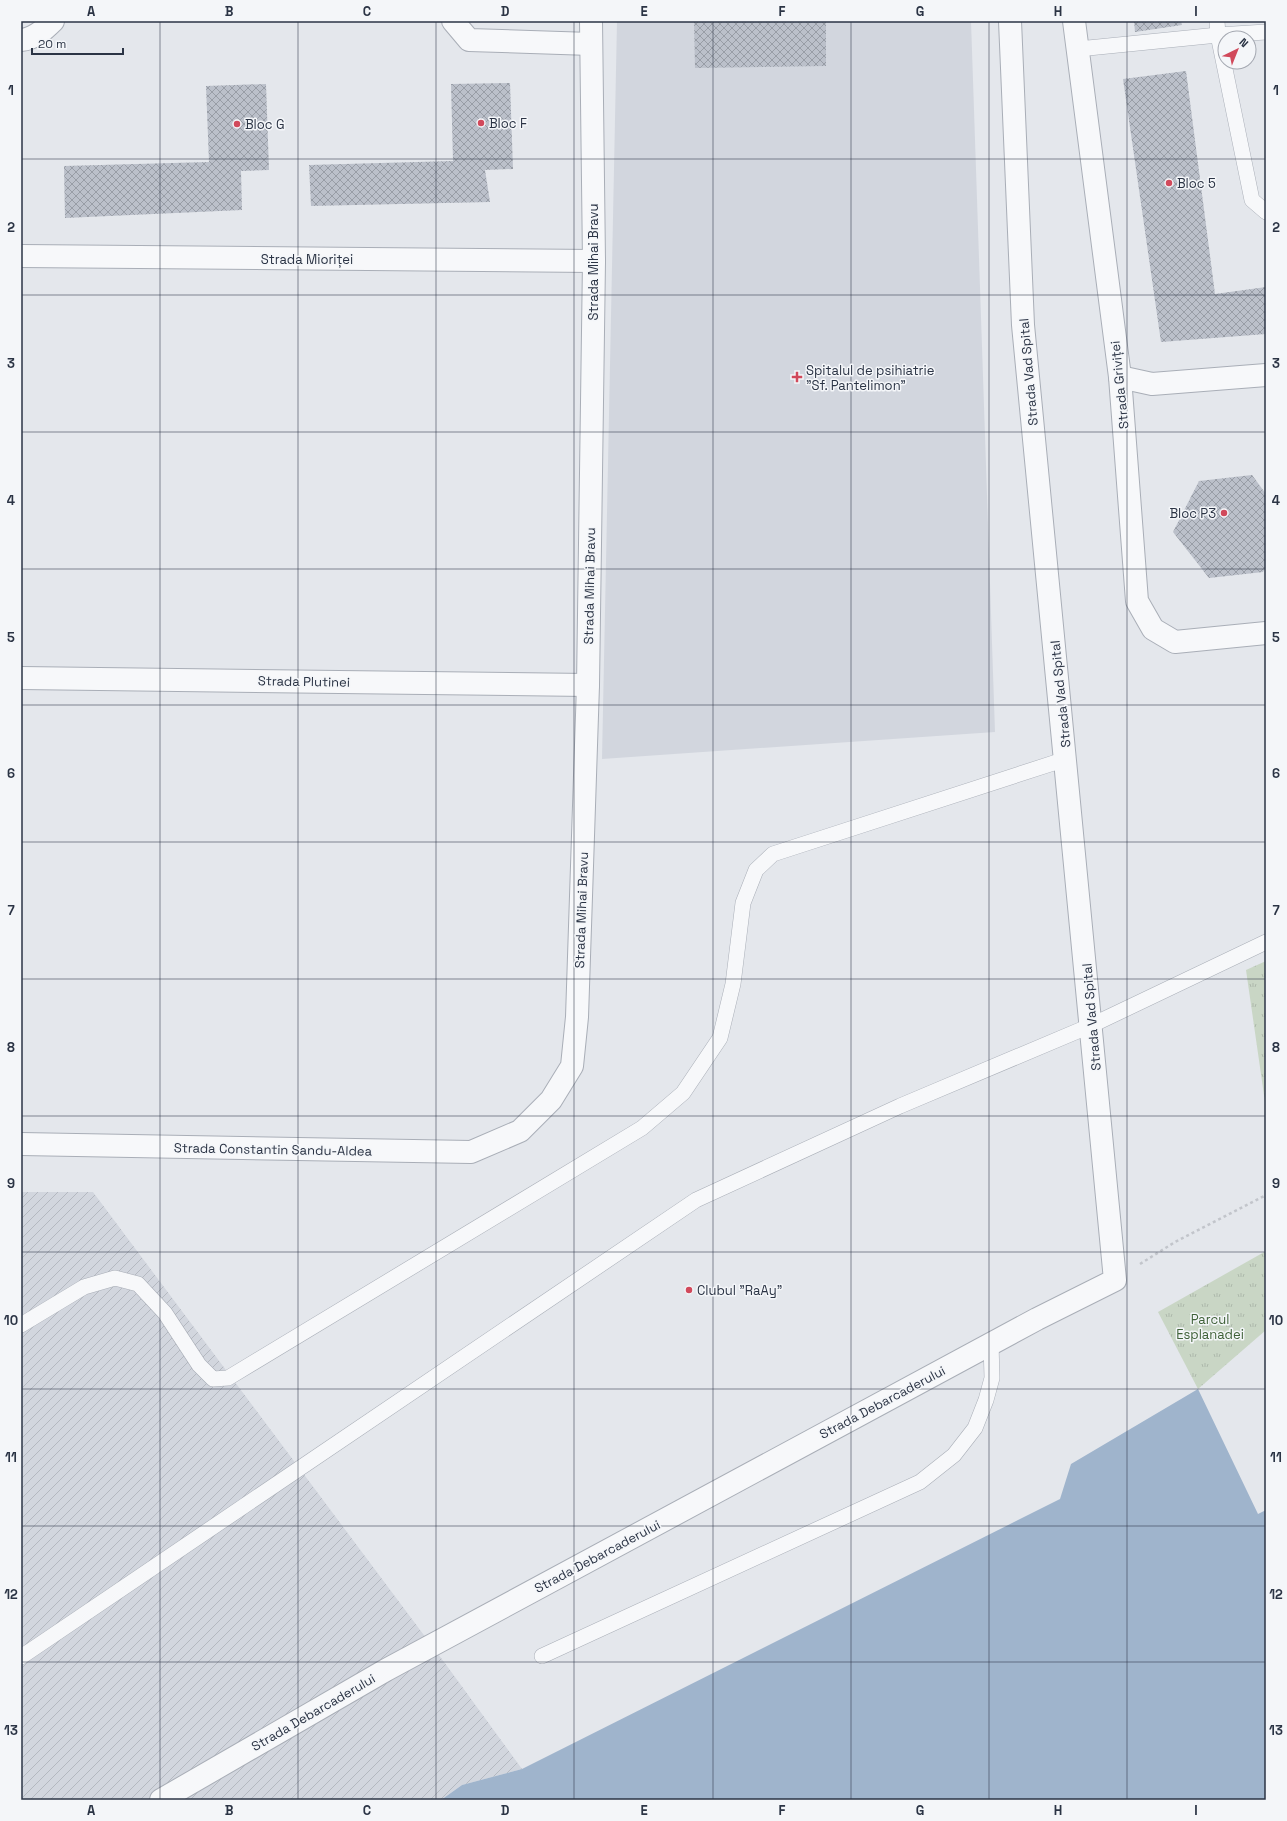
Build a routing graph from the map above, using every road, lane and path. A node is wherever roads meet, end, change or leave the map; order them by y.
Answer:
1 (53, 21) edge
2 (453, 21) edge
3 (591, 21) edge
4 (1010, 21) edge
5 (1074, 21) edge
6 (1217, 28) edge
7 (1266, 32) edge
8 (21, 40) edge
9 (591, 44) junction
10 (1078, 49) junction
11 (1266, 212) edge
12 (21, 256) edge
13 (594, 261) junction
14 (1266, 375) edge
15 (1120, 378) junction
16 (1266, 633) edge
17 (21, 678) edge
18 (588, 685) junction
19 (1066, 759) junction
20 (1266, 942) edge
21 (1092, 1025) junction
22 (520, 1131) joint
23 (21, 1144) edge
24 (1266, 1196) edge
25 (1115, 1280) junction
26 (21, 1325) edge
27 (991, 1343) junction
28 (542, 1656) dead end
29 (21, 1657) edge
30 (161, 1800) edge

1 - 8 street
2 - 9 street
3 - 9 street, Strada Mihai Bravu
4 - 19 street, Strada Vad Spital
5 - 10 street, Strada Griviței
6 - 7 lane
6 - 10 lane
6 - 11 lane
9 - 13 street, Strada Mihai Bravu
10 - 15 street, Strada Griviței
12 - 13 street, Strada Mioriței
13 - 18 street, Strada Mihai Bravu
14 - 15 street
15 - 16 street, Strada Griviței
17 - 18 street, Strada Plutinei
18 - 22 street, Strada Mihai Bravu
19 - 21 street, Strada Vad Spital
19 - 26 lane
20 - 21 lane
21 - 25 street, Strada Vad Spital
21 - 29 lane
22 - 23 street, Strada Constantin Sandu-Aldea
24 - 25 path
25 - 27 street, Strada Debarcaderului
27 - 28 lane
27 - 30 street, Strada Debarcaderului

